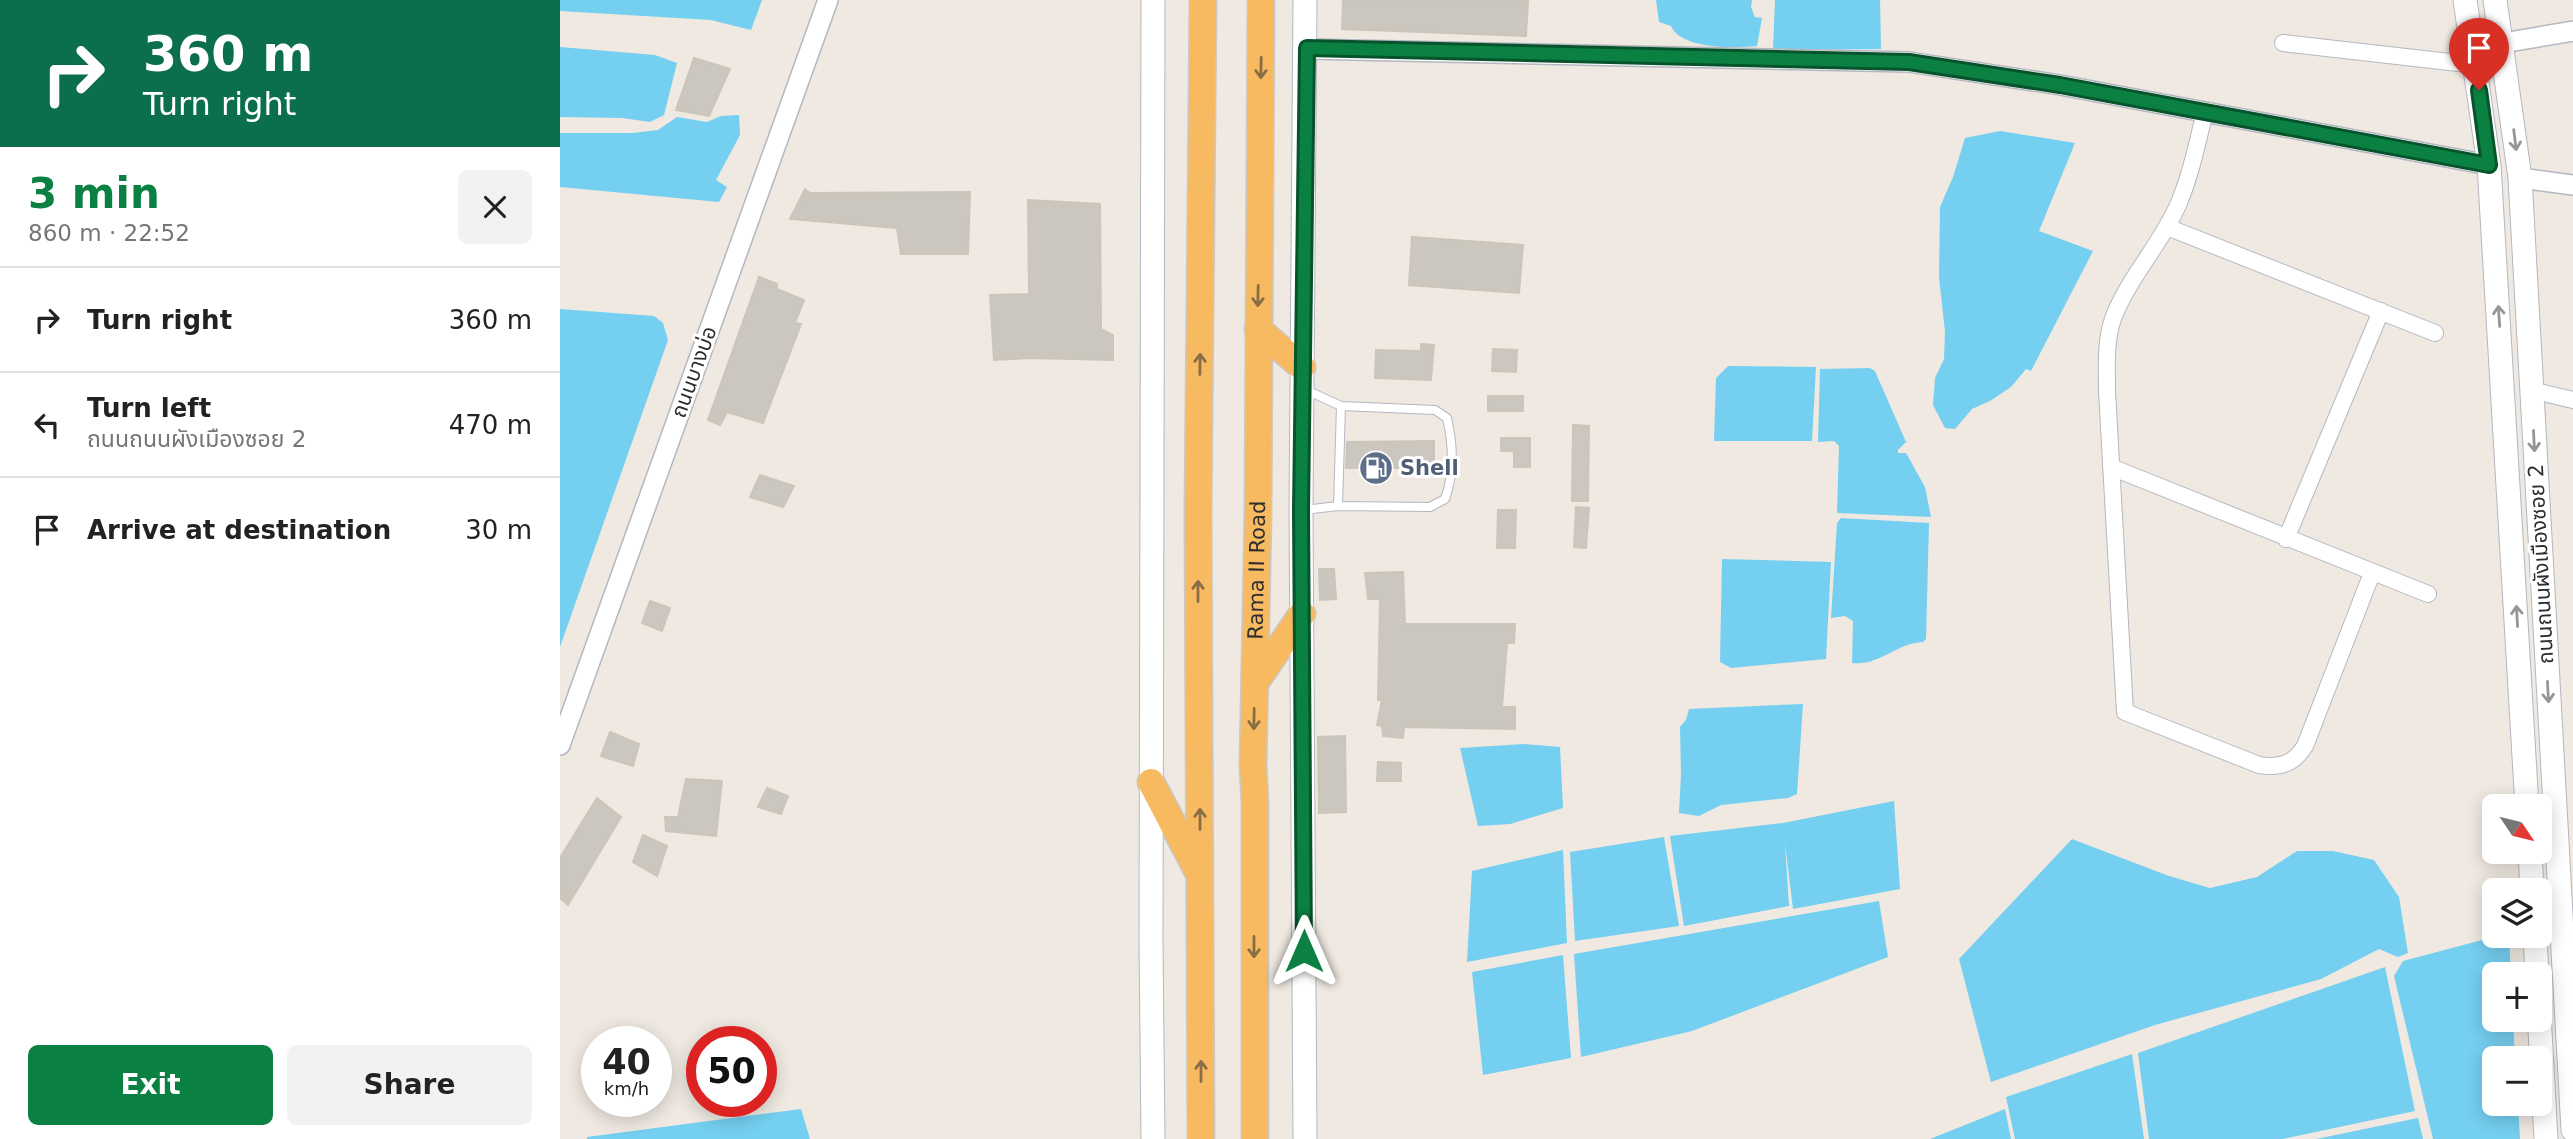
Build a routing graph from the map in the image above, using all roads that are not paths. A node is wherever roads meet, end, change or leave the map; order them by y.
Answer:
1 (828, 0) edge
2 (1153, 0) edge
3 (1203, 0) edge
4 (1261, 0) edge
5 (1305, 0) edge
6 (2465, 0) edge
7 (2495, 0) edge
8 (2573, 31) edge
9 (2283, 43) dead end
10 (2502, 43) junction
11 (1307, 48) junction
12 (2476, 65) junction
13 (2205, 112) junction
14 (2489, 165) junction
15 (2520, 178) junction
16 (2573, 185) edge
17 (2167, 227) junction
18 (2381, 311) junction
19 (1258, 329) junction
20 (2435, 333) dead end
21 (2530, 365) junction
22 (2502, 367) junction
23 (1302, 377) junction
24 (2532, 390) junction
25 (2573, 400) edge
26 (1341, 406) junction
27 (2111, 467) junction
28 (1338, 506) junction
29 (1301, 510) junction
30 (2286, 539) junction
31 (2372, 573) junction
32 (2428, 594) dead end
33 (1303, 614) junction
34 (1255, 683) junction
35 (560, 745) edge
36 (1152, 782) junction
37 (2527, 794) edge
38 (1200, 875) junction
39 (2540, 1032) edge
40 (2573, 1130) edge
41 (1153, 1139) edge
42 (1201, 1139) edge
43 (1255, 1139) edge
44 (1305, 1139) edge
45 (2546, 1139) edge

1 - 35 street, ถนนบางบ่อ
2 - 36 main road
38 -> 3 highway
4 -> 19 highway, Rama II Road
5 - 11 main road, Rama II Road
6 - 12 main road, ถนนถนนผังเมืองซอย 2
7 - 10 main road, ถนนถนนผังเมืองซอย 2
8 - 10 street
9 - 12 street
10 -> 15 main road, ถนนถนนผังเมืองซอย 2
11 - 13 street
11 - 23 main road, Rama II Road
12 - 14 main road, ถนนถนนผังเมืองซอย 2
13 - 14 street
13 - 17 street
22 -> 14 main road, ถนนถนนผังเมืองซอย 2
15 - 16 street
15 - 21 main road, ถนนถนนผังเมืองซอย 2
17 - 18 street
17 - 27 street
18 - 20 street
18 - 30 street
19 - 23 highway
19 - 34 highway, Rama II Road
21 - 22 main road
21 - 24 main road, ถนนถนนผังเมืองซอย 2
37 -> 22 main road, ถนนถนนผังเมืองซอย 2
23 - 26 lane
23 - 29 main road, Rama II Road
24 - 25 street
24 -> 40 main road, ถนนถนนผังเมืองซอย 2
26 - 28 lane
26 - 28 lane
27 - 30 street
27 - 31 street
28 - 29 lane
29 - 33 main road, Rama II Road
30 - 31 street
31 - 32 street
33 - 34 highway
33 - 44 main road, Rama II Road
34 -> 43 highway, Rama II Road
36 - 38 highway
36 - 41 main road
42 -> 38 highway
39 - 45 main road

